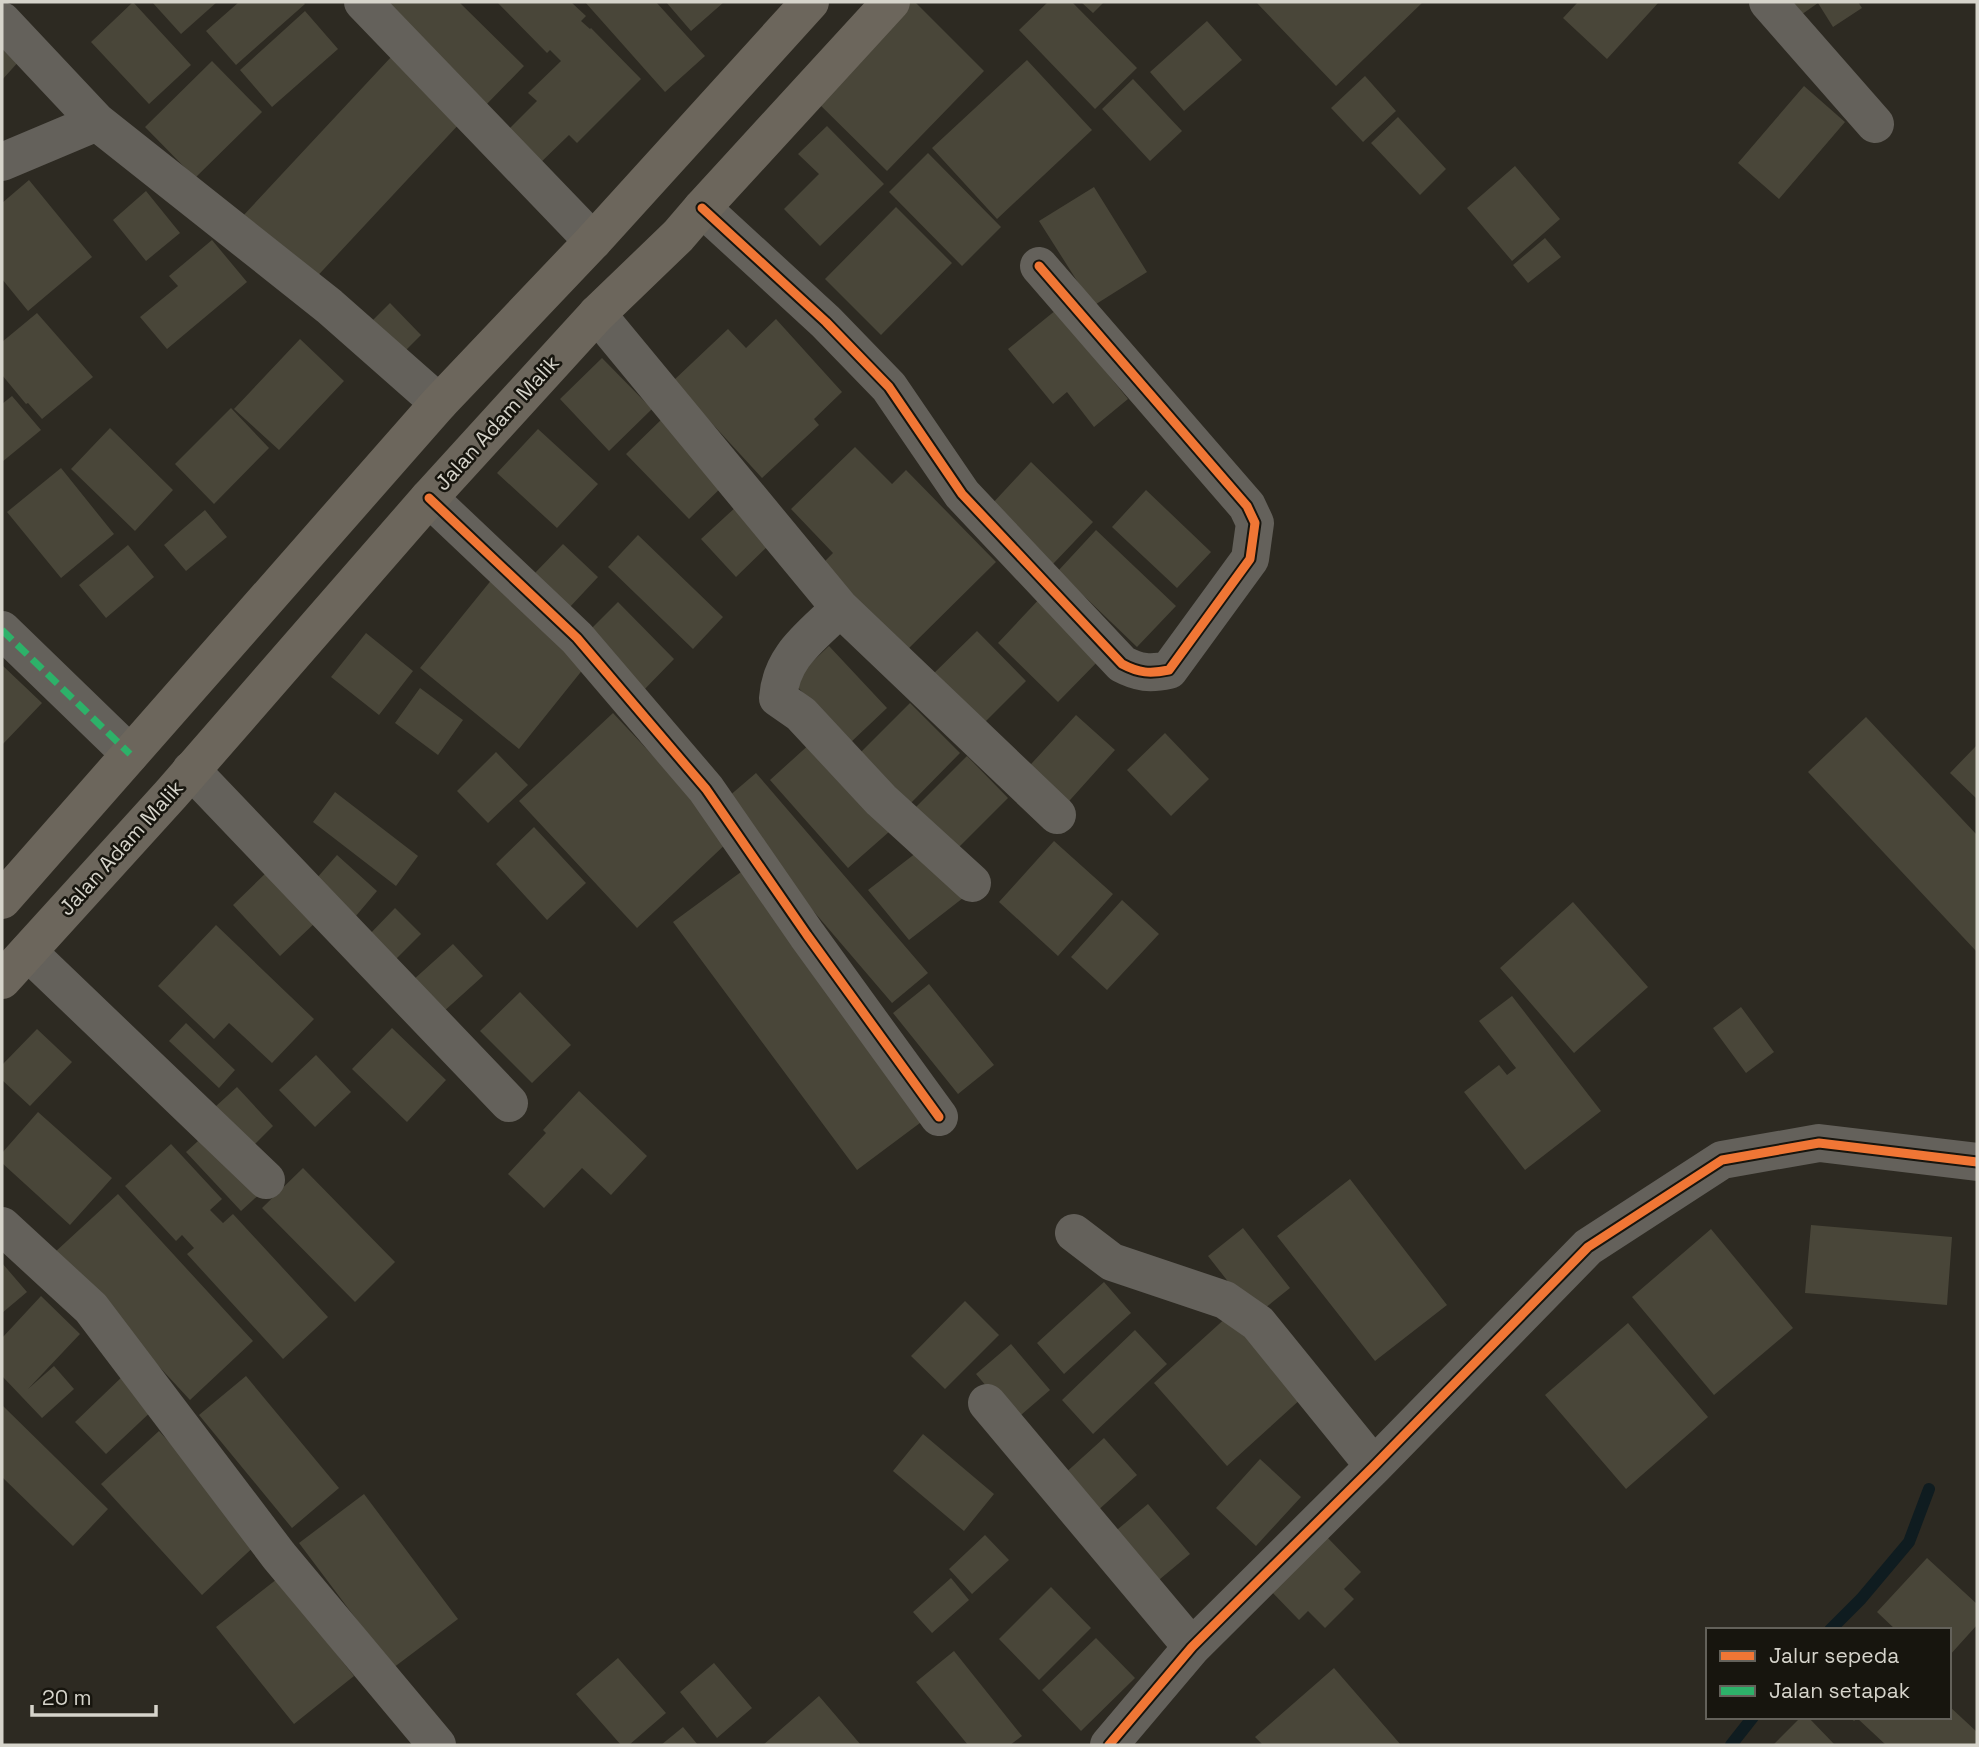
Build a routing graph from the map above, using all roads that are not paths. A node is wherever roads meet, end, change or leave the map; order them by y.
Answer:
1 (363, 2) edge
2 (810, 2) edge
3 (891, 2) edge
4 (1768, 2) edge
5 (2, 21) edge
6 (97, 122) junction
7 (1875, 124) dead end
8 (2, 162) edge
9 (702, 208) junction
10 (593, 241) junction
11 (1039, 266) dead end
12 (597, 314) junction
13 (439, 403) junction
14 (429, 498) junction
15 (840, 608) junction
16 (2, 629) edge
17 (130, 754) junction
18 (191, 770) junction
19 (1057, 814) dead end
20 (972, 883) dead end
21 (2, 900) edge
22 (28, 952) junction
23 (2, 980) edge
24 (509, 1103) dead end
25 (939, 1117) dead end
26 (1977, 1162) edge
27 (266, 1180) dead end
28 (2, 1226) edge
29 (1074, 1233) dead end
30 (987, 1403) dead end
31 (1374, 1466) junction
32 (1192, 1647) junction
33 (437, 1745) edge
34 (1109, 1745) edge

1 - 10 street
2 - 10 main road
3 - 9 main road, Jalan Adam Malik
4 - 7 street
5 - 6 street
6 - 8 street
6 - 13 street
9 - 11 street
9 - 12 main road, Jalan Adam Malik
10 - 13 main road
12 - 14 main road, Jalan Adam Malik
12 - 15 street
13 - 17 main road
14 - 18 main road, Jalan Adam Malik
14 - 25 street
15 - 19 street
15 - 20 street
16 - 17 street
17 - 21 main road
18 - 22 main road, Jalan Adam Malik
18 - 24 street
22 - 23 main road, Jalan Adam Malik
22 - 27 street
26 - 31 street
28 - 33 street
29 - 31 street
30 - 32 street
31 - 32 street
32 - 34 street

